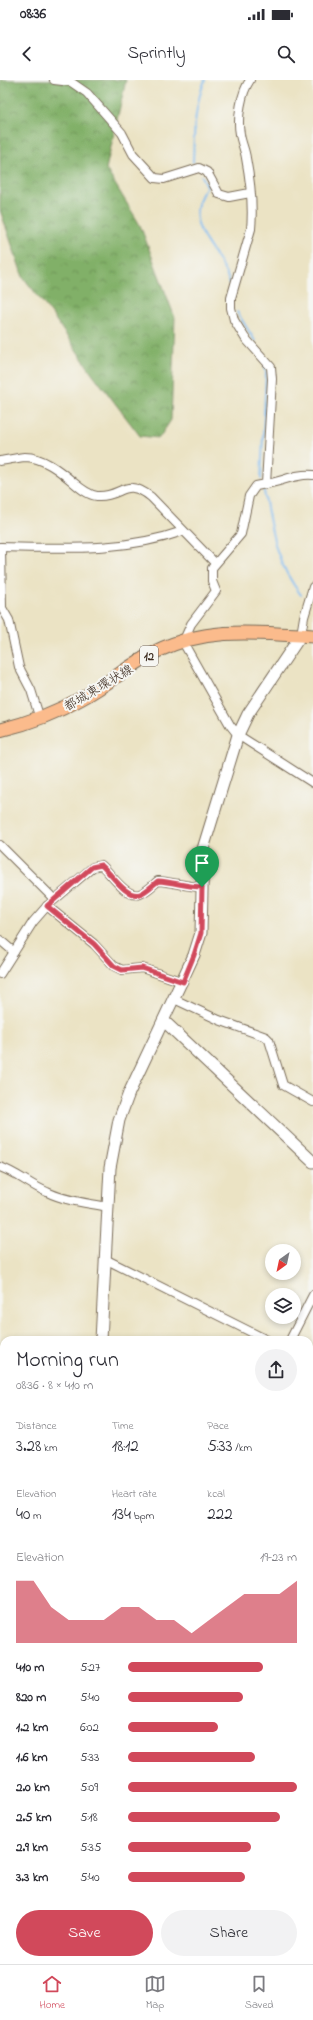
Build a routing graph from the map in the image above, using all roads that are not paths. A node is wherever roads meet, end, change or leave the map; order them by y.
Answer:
1 (54, 80) edge
2 (250, 80) edge
3 (250, 193) junction
4 (0, 461) edge
5 (313, 475) edge
6 (266, 484) junction
7 (183, 531) junction
8 (0, 547) edge
9 (215, 563) junction
10 (313, 587) edge
11 (307, 636) edge
12 (183, 642) junction
13 (40, 719) junction
14 (0, 730) edge
15 (238, 735) junction
16 (313, 783) edge
17 (0, 844) edge
18 (202, 887) junction
19 (54, 899) junction
20 (47, 906) junction
21 (0, 940) edge
22 (14, 952) junction
23 (0, 974) edge
24 (183, 982) junction
25 (174, 999) junction
26 (164, 1021) junction
27 (313, 1102) edge
28 (313, 1162) edge
29 (0, 1167) edge
30 (107, 1207) junction
31 (104, 1259) junction
32 (313, 1296) edge
33 (101, 1336) edge
34 (258, 1336) edge
35 (292, 1336) edge

1 - 3 street
2 - 3 street
3 - 6 street
4 - 7 street
5 - 6 street
6 - 9 street
7 - 8 street
7 - 9 street
8 - 13 street
9 - 12 street
10 - 11 street
11 - 12 main road, 都城東環状線 / 12
11 - 15 street
12 - 13 main road, 都城東環状線 / 12
12 - 15 street
13 - 14 main road, 都城東環状線 / 12
15 - 16 street
15 - 18 street
17 - 19 street
18 - 19 street
18 - 24 street
19 - 20 street
20 - 22 street
20 - 24 street
21 - 22 street
22 - 23 street
24 - 25 street
25 - 26 street
25 - 27 street
26 - 28 street
26 - 30 street
29 - 30 street
30 - 31 street
31 - 33 street
31 - 34 street
32 - 35 street

